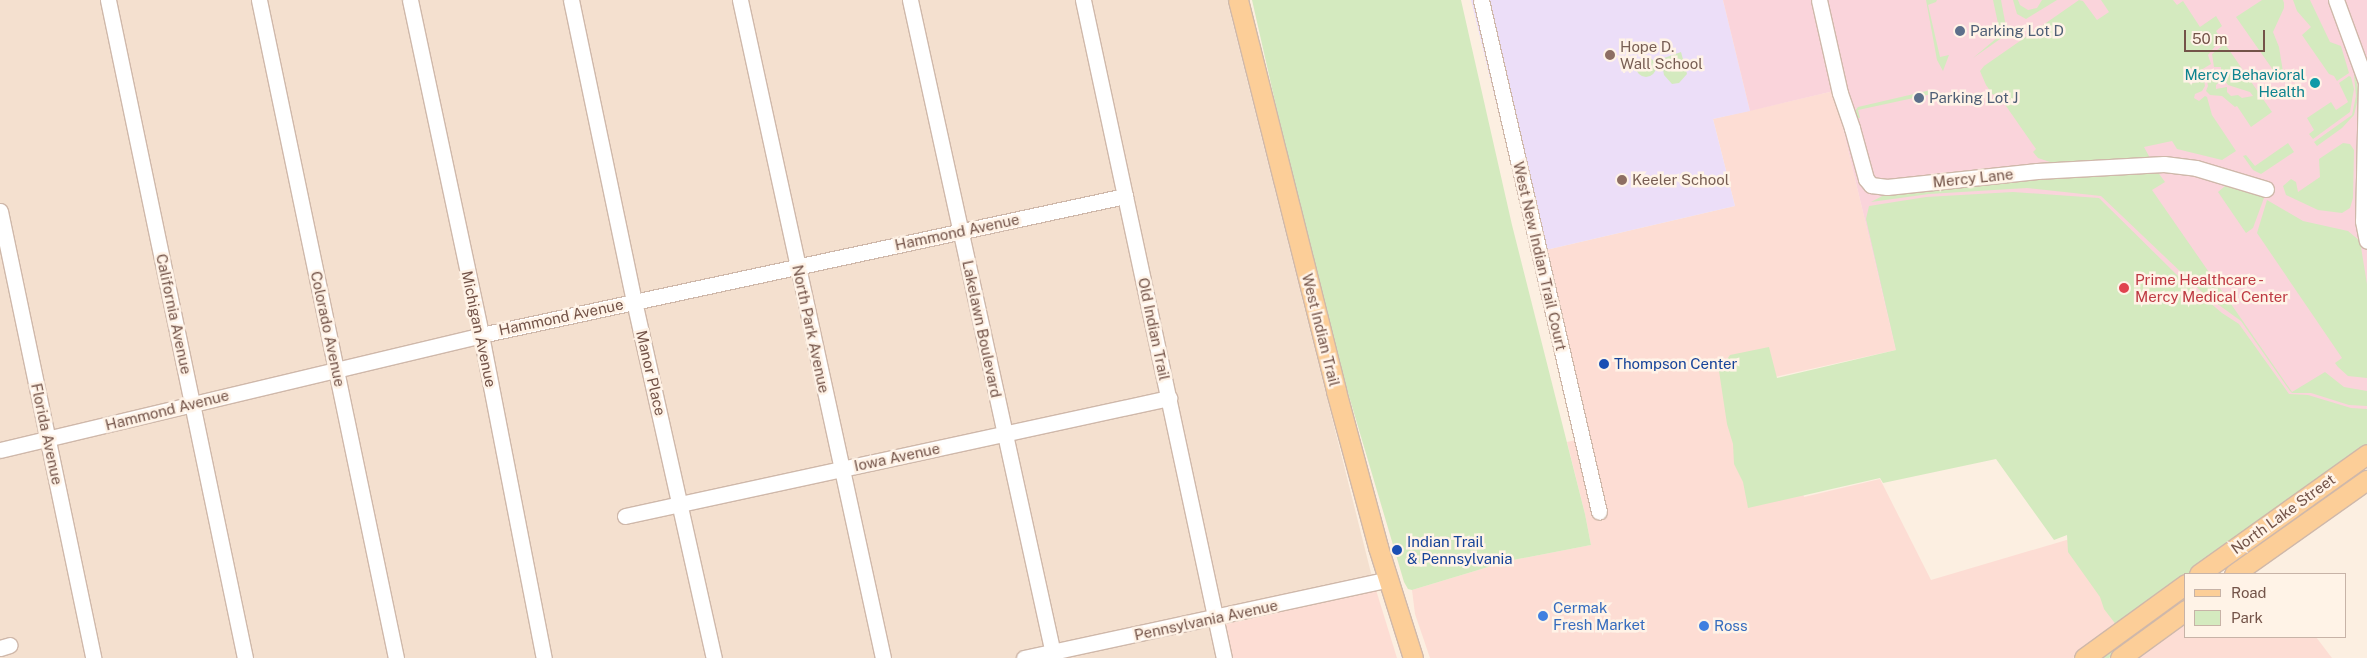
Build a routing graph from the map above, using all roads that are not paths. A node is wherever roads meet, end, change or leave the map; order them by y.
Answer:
1 (108, 0) edge
2 (258, 0) edge
3 (410, 0) edge
4 (571, 0) edge
5 (740, 0) edge
6 (910, 0) edge
7 (1083, 0) edge
8 (1238, 0) edge
9 (1481, 0) edge
10 (1819, 0) edge
11 (2336, 0) edge
12 (2266, 189) dead end
13 (1125, 196) junction
14 (0, 211) edge
15 (960, 231) junction
16 (2367, 241) edge
17 (797, 266) junction
18 (634, 300) junction
19 (481, 334) junction
20 (336, 370) junction
21 (1169, 398) junction
22 (193, 404) junction
23 (1005, 433) junction
24 (48, 439) junction
25 (0, 450) edge
26 (2367, 454) edge
27 (841, 469) junction
28 (2367, 480) edge
29 (680, 504) junction
30 (1599, 512) dead end
31 (625, 516) dead end
32 (2200, 573) edge
33 (2235, 573) edge
34 (1388, 580) junction
35 (2184, 585) edge
36 (2184, 611) edge
37 (1216, 618) junction
38 (1054, 655) edge
39 (93, 658) edge
40 (245, 658) edge
41 (396, 658) edge
42 (544, 658) edge
43 (714, 658) edge
44 (882, 658) edge
45 (1024, 658) edge
46 (1224, 658) edge
47 (1413, 658) edge
48 (2084, 658) edge
49 (2120, 658) edge

1 - 22 street, California Avenue
2 - 20 street, Colorado Avenue
3 - 19 street, Michigan Avenue
4 - 18 street, Manor Place
5 - 17 street, North Park Avenue
6 - 15 street, Lakelawn Boulevard
7 - 13 street, Old Indian Trail
8 - 34 main road, West Indian Trail
9 - 30 street, West New Indian Trail Court
10 - 12 street, Mercy Lane
11 - 16 street
13 - 15 street, Hammond Avenue
13 - 21 street, Old Indian Trail
14 - 24 street, Florida Avenue
15 - 17 street, Hammond Avenue
15 - 23 street, Lakelawn Boulevard
17 - 18 street, Hammond Avenue
17 - 27 street, North Park Avenue
18 - 19 street, Hammond Avenue
18 - 29 street, Manor Place
19 - 20 street, Hammond Avenue
19 - 42 street, Michigan Avenue
20 - 22 street, Hammond Avenue
20 - 41 street, Colorado Avenue
21 - 23 street, Iowa Avenue
21 - 37 street, Old Indian Trail
22 - 24 street, Hammond Avenue
22 - 40 street, California Avenue
23 - 27 street, Iowa Avenue
23 - 38 street, Lakelawn Boulevard
24 - 25 street, Hammond Avenue
24 - 39 street, Florida Avenue
26 - 32 main road, North Lake Street
27 - 29 street, Iowa Avenue
27 - 44 street, North Park Avenue
28 - 33 main road, North Lake Street
29 - 31 street, Iowa Avenue
29 - 43 street, Manor Place
34 - 37 street, Pennsylvania Avenue
34 - 47 main road, West Indian Trail
35 - 48 main road
36 - 49 main road
37 - 38 street, Pennsylvania Avenue
37 - 46 street, Old Indian Trail
38 - 45 street, Pennsylvania Avenue

